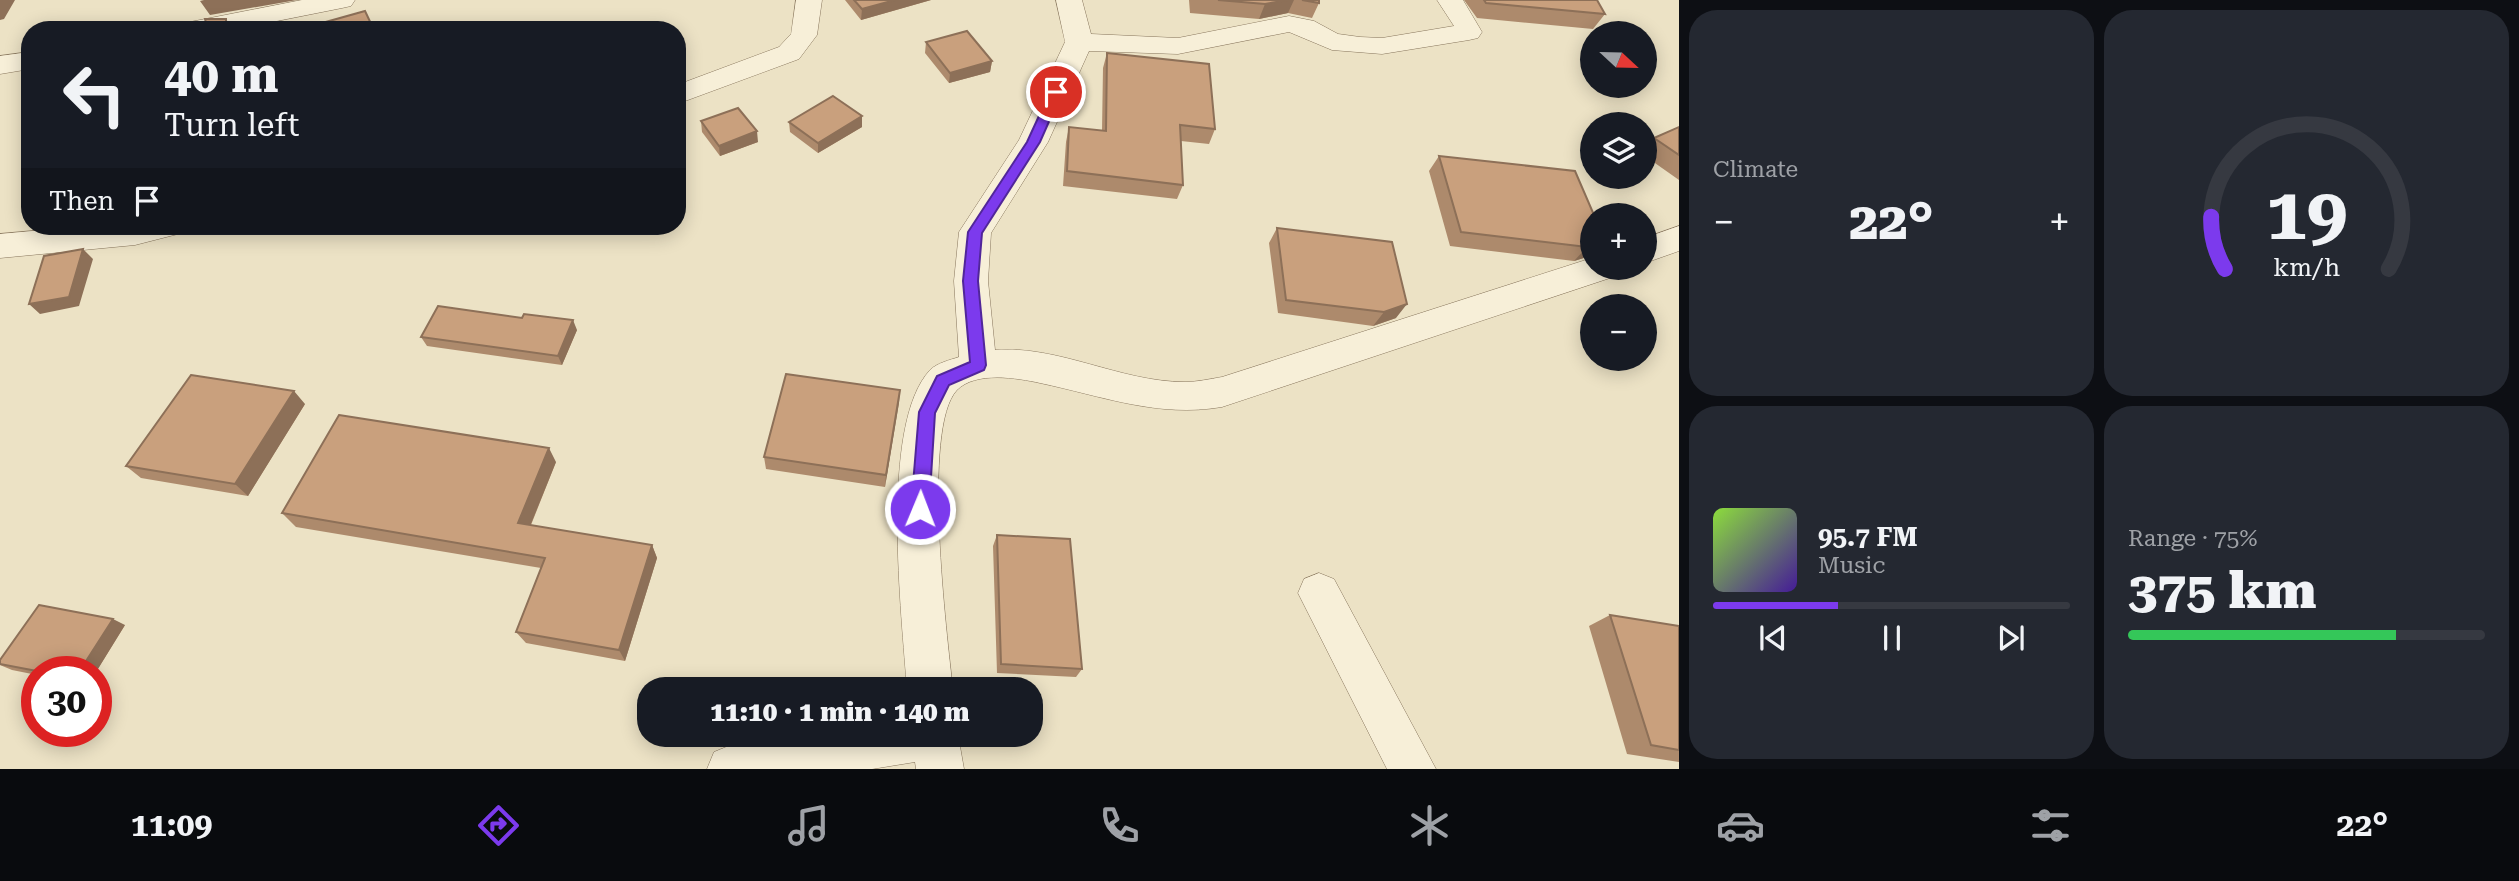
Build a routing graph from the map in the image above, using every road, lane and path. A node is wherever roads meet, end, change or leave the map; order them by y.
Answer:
1 (342, 0) edge
2 (809, 0) edge
3 (1069, 0) edge
4 (1450, 0) edge
5 (236, 21) edge
6 (1079, 42) junction
7 (21, 62) edge
8 (0, 65) edge
9 (686, 92) edge
10 (114, 235) edge
11 (1679, 239) edge
12 (0, 246) edge
13 (1657, 247) edge
14 (1580, 275) edge
15 (978, 365) junction
16 (1319, 593) dead end
17 (929, 677) edge
18 (863, 747) edge
19 (937, 747) edge
20 (731, 769) edge
21 (940, 769) edge
22 (1412, 769) edge

1 - 5 street
2 - 9 street
3 - 6 street
4 - 6 street
6 - 15 street
7 - 8 street
10 - 12 street
11 - 13 street
14 - 15 street
15 - 17 street
16 - 22 street
18 - 20 street
19 - 21 street

